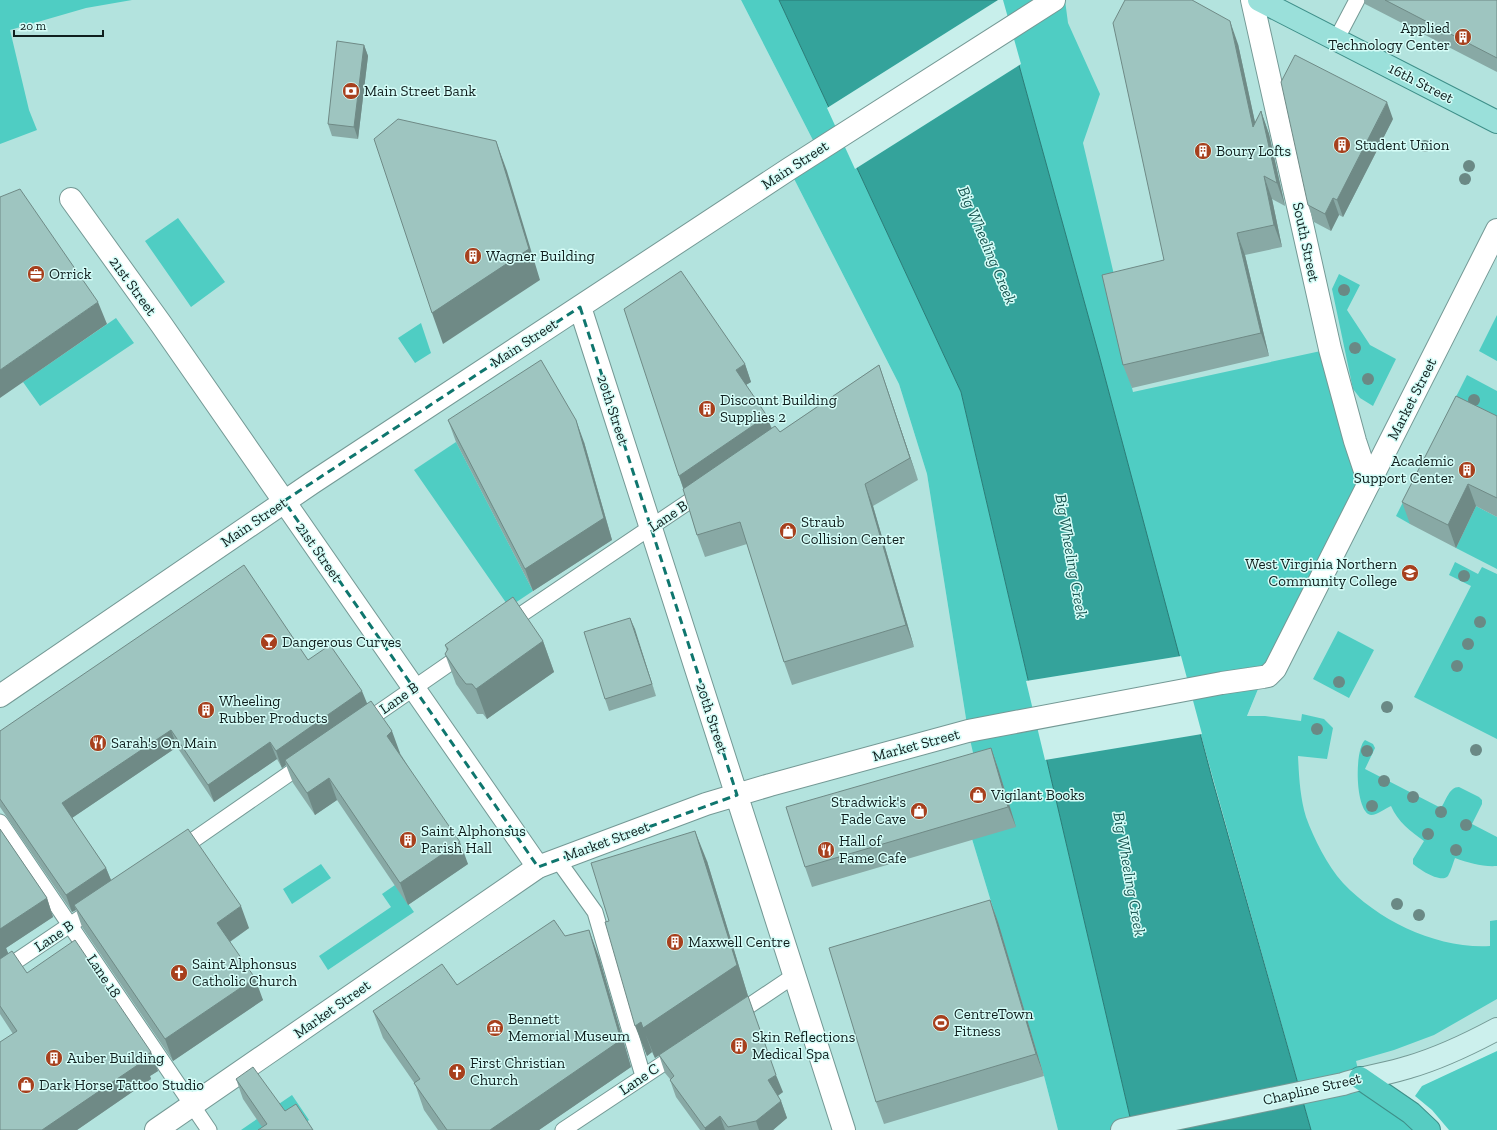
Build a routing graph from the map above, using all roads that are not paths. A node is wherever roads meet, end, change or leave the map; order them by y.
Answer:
1 (1054, 0) edge
2 (1252, 0) edge
3 (1259, 0) edge
4 (1357, 0) edge
5 (1336, 40) junction
6 (1497, 122) edge
7 (71, 200) dead end
8 (1497, 230) edge
9 (580, 307) junction
10 (717, 482) edge
11 (1369, 483) junction
12 (284, 501) junction
13 (650, 528) junction
14 (495, 633) edge
15 (477, 645) edge
16 (414, 688) junction
17 (0, 696) edge
18 (349, 732) edge
19 (318, 754) edge
20 (737, 795) junction
21 (0, 822) edge
22 (165, 860) edge
23 (548, 863) junction
24 (108, 899) edge
25 (70, 925) junction
26 (0, 972) edge
27 (795, 975) junction
28 (720, 1025) edge
29 (1497, 1029) edge
30 (688, 1046) edge
31 (644, 1076) junction
32 (1351, 1081) junction
33 (192, 1105) junction
34 (156, 1130) edge
35 (209, 1130) edge
36 (563, 1130) edge
37 (844, 1130) edge
38 (1122, 1130) edge
39 (1429, 1130) edge

1 - 9 street, Main Street
2 - 11 street, South Street
3 - 5 main road, 16th Street
4 - 5 lane
5 - 6 main road, 16th Street
7 - 12 street, 21st Street
8 - 11 street, Market Street
9 - 12 street, Main Street
9 - 13 street, 20th Street
10 - 13 lane, Lane B
11 - 20 street, Market Street
12 - 16 street, 21st Street
12 - 17 street, Main Street
13 - 14 lane, Lane B
13 - 20 street, 20th Street
15 - 16 lane, Lane B
16 - 18 lane, Lane B
16 - 23 street, 21st Street
19 - 22 lane
20 - 23 street, Market Street
20 - 27 street, 20th Street
21 - 25 lane, Lane 18
23 - 31 lane
23 - 33 street, Market Street
24 - 25 lane, Lane B
25 - 26 lane, Lane B
25 - 33 lane, Lane 18
27 - 28 lane
27 - 37 street, 20th Street
29 - 32 main road, Chapline Street
30 - 31 lane, Lane C
31 - 36 lane, Lane C
32 - 38 main road, Chapline Street
32 - 39 highway
33 - 34 street, Market Street
33 - 35 lane, Lane 18

